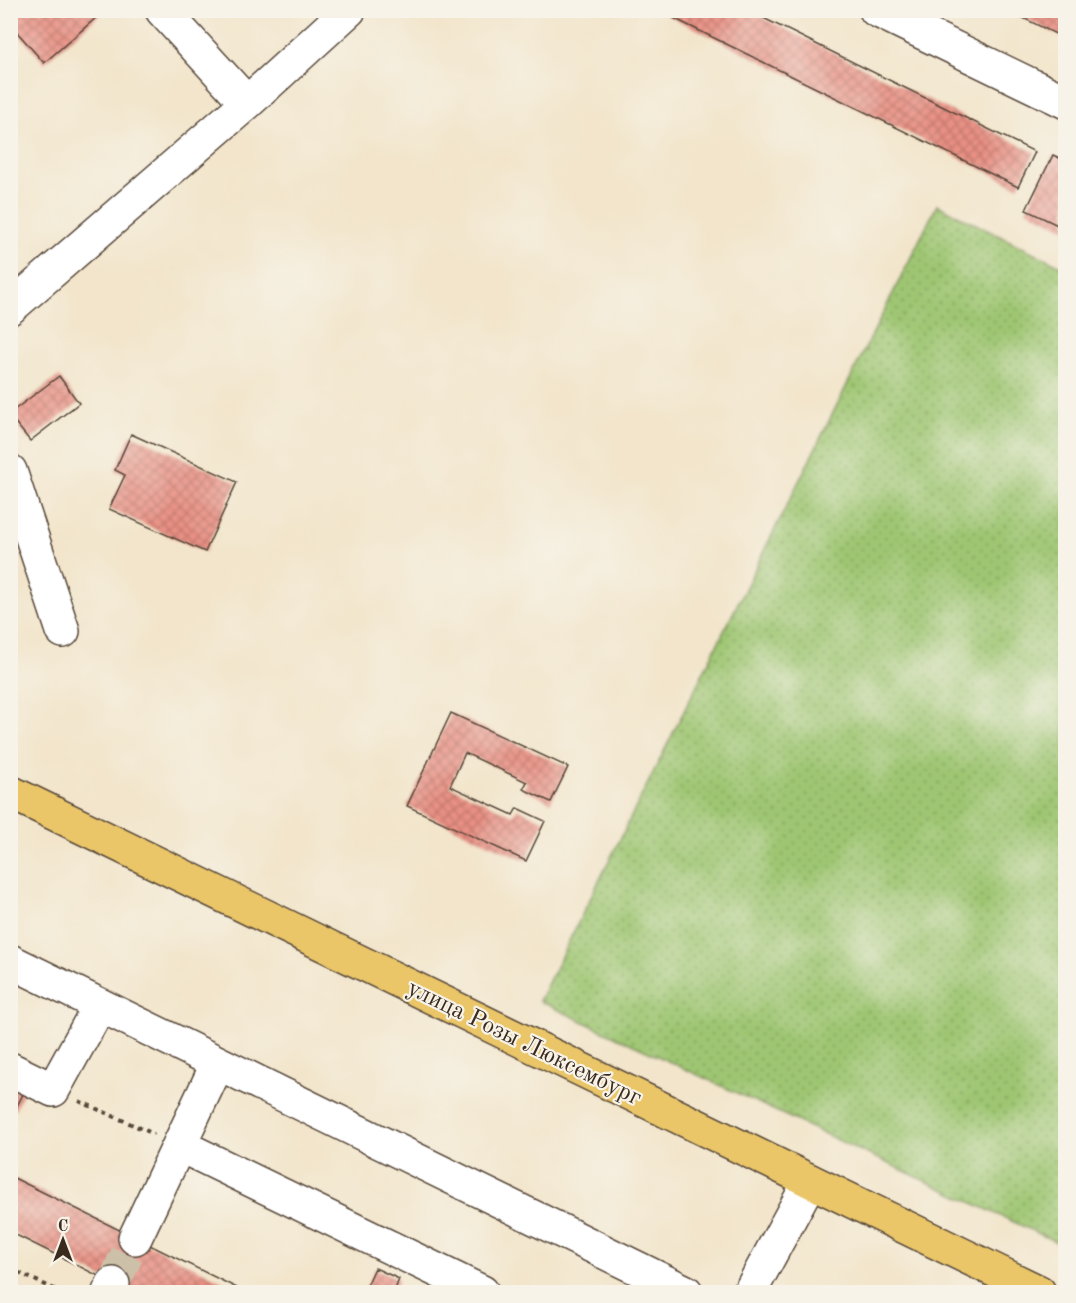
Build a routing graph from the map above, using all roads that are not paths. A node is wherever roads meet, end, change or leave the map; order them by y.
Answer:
1 (162, 10) edge
2 (349, 10) edge
3 (876, 10) edge
4 (1065, 102) edge
5 (247, 104) junction
6 (10, 308) edge
7 (10, 471) edge
8 (63, 631) dead end
9 (10, 792) edge
10 (10, 961) edge
11 (100, 1005) junction
12 (218, 1063) junction
13 (10, 1069) edge
14 (179, 1145) junction
15 (810, 1181) junction
16 (135, 1238) tunnel mouth
17 (482, 1293) edge
18 (686, 1293) edge
19 (750, 1293) edge
20 (1039, 1293) edge

1 - 5 street
2 - 5 street
3 - 4 street
5 - 6 street
7 - 8 street
9 - 15 main road, улица Розы Люксембург
10 - 11 street
11 - 12 street
11 - 13 street
12 - 14 street
12 - 18 street
14 - 16 street
14 - 17 street
15 - 19 street
15 - 20 main road, улица Розы Люксембург

